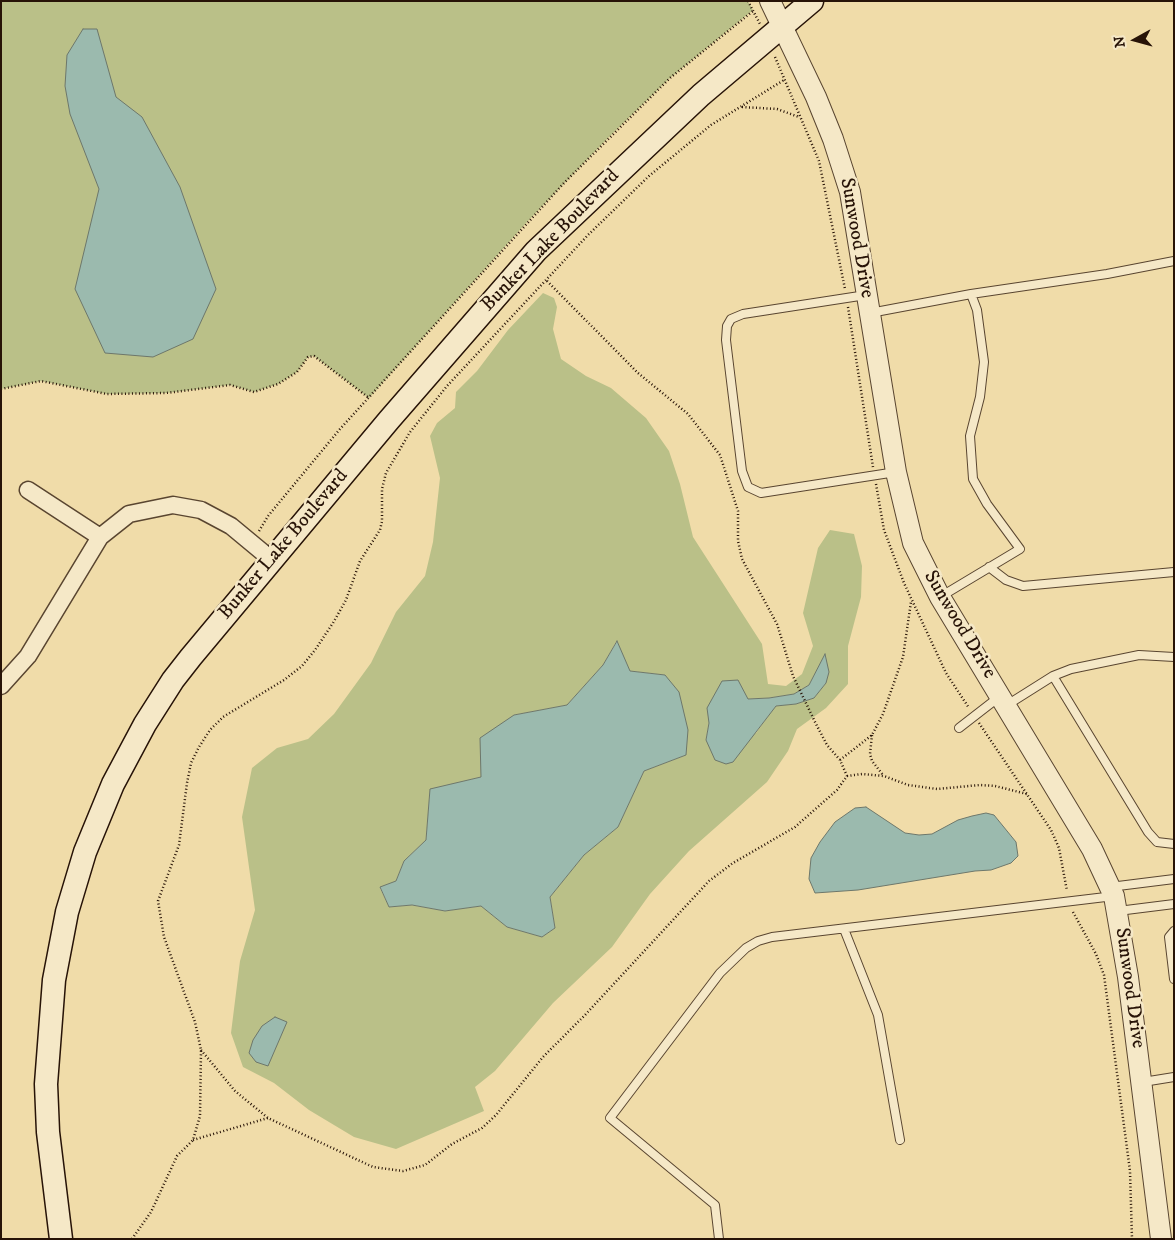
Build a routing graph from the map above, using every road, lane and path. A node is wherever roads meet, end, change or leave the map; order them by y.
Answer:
1 (748, 1) edge
2 (770, 1) edge
3 (812, 1) edge
4 (782, 27) junction
5 (777, 62) dead end
6 (740, 107) junction
7 (800, 118) dead end
8 (1174, 261) edge
9 (546, 280) junction
10 (971, 294) junction
11 (868, 304) junction
12 (1, 389) edge
13 (369, 398) junction
14 (896, 472) junction
15 (28, 490) dead end
16 (100, 537) junction
17 (252, 544) junction
18 (272, 560) junction
19 (989, 567) junction
20 (1174, 572) edge
21 (940, 596) junction
22 (912, 601) dead end
23 (1174, 657) edge
24 (1053, 676) junction
25 (1, 686) edge
26 (1004, 701) junction
27 (960, 728) dead end
28 (872, 735) junction
29 (840, 760) junction
30 (847, 776) junction
31 (884, 776) junction
32 (1028, 794) dead end
33 (1174, 844) edge
34 (1174, 879) edge
35 (1114, 898) junction
36 (1174, 904) edge
37 (1073, 912) dead end
38 (844, 929) junction
39 (1174, 931) edge
40 (1174, 979) edge
41 (201, 1050) junction
42 (1174, 1077) edge
43 (1141, 1083) junction
44 (268, 1118) junction
45 (193, 1140) junction
46 (900, 1140) dead end
47 (60, 1239) edge
48 (132, 1239) edge
49 (719, 1239) edge
50 (1132, 1239) edge
51 (1161, 1239) edge

1 - 13 path
2 - 4 street, Sunwood Drive
3 - 4 main road, Bunker Lake Boulevard
4 - 11 street, Sunwood Drive
4 - 18 main road, Bunker Lake Boulevard
5 - 6 path
6 - 7 path
6 - 9 path
8 - 10 lane
9 - 29 path
9 - 41 path
10 - 11 lane
10 - 19 lane
11 - 14 street, Sunwood Drive
11 - 14 lane
12 - 13 path
13 - 17 path
14 - 21 street, Sunwood Drive
15 - 16 street
16 - 17 street
16 - 25 street
17 - 18 street
18 - 47 main road, Bunker Lake Boulevard
19 - 20 lane
19 - 21 lane
21 - 26 street, Sunwood Drive
22 - 28 path
23 - 24 lane
24 - 26 lane
24 - 33 lane
26 - 27 lane
26 - 35 street, Sunwood Drive
28 - 29 path
28 - 31 path
29 - 30 path
30 - 31 path
30 - 44 path
31 - 32 path
34 - 35 lane
35 - 36 lane
35 - 38 lane
35 - 43 street, Sunwood Drive
37 - 50 path
38 - 46 lane
38 - 49 lane
39 - 40 lane
41 - 44 path
41 - 45 path
42 - 43 lane
43 - 51 street, Sunwood Drive
44 - 45 path
45 - 48 path

